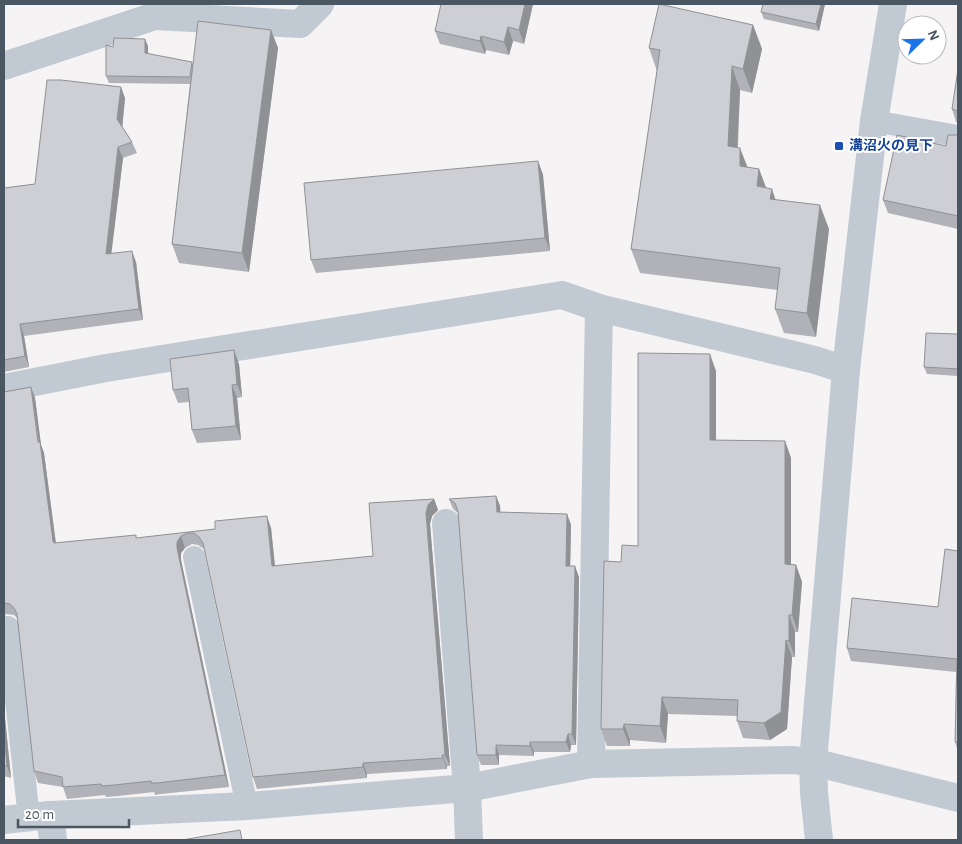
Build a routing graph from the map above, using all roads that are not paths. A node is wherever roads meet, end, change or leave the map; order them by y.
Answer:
1 (320, 4) edge
2 (893, 4) edge
3 (4, 66) edge
4 (874, 121) junction
5 (958, 136) edge
6 (599, 308) junction
7 (846, 370) junction
8 (4, 388) edge
9 (446, 523) dead end
10 (194, 557) dead end
11 (8, 626) dead end
12 (813, 762) junction
13 (591, 764) junction
14 (467, 788) junction
15 (958, 798) edge
16 (247, 806) junction
17 (34, 823) edge
18 (469, 840) edge
19 (819, 840) edge

1 - 3 street
2 - 4 street
4 - 5 lane
4 - 7 street
6 - 7 street
6 - 8 street
6 - 13 street
7 - 12 street
9 - 14 street
10 - 16 lane
11 - 17 lane
12 - 13 street
12 - 15 street
12 - 19 street
13 - 14 street
14 - 16 street
14 - 18 street
16 - 17 street

